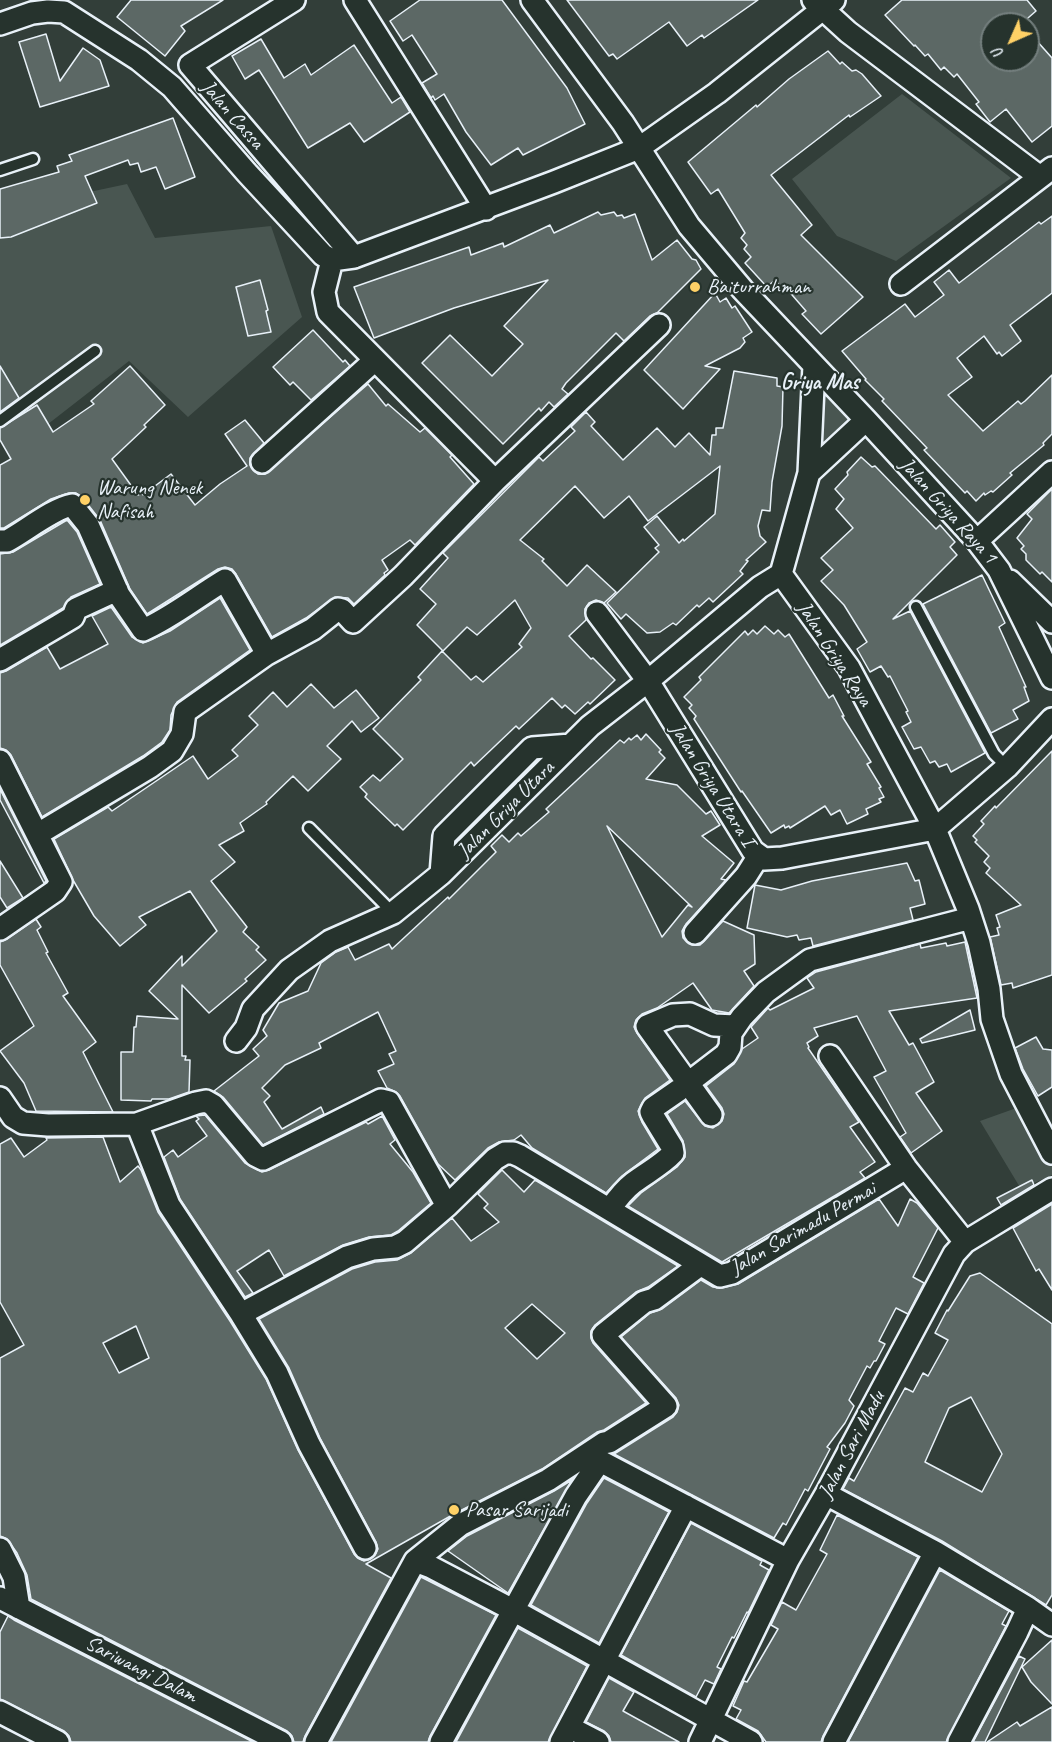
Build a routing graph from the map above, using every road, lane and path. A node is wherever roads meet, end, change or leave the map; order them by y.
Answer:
1 (294, 0) edge
2 (354, 0) edge
3 (532, 0) edge
4 (823, 3) edge
5 (0, 24) edge
6 (639, 148) junction
7 (33, 159) dead end
8 (0, 170) edge
9 (1046, 172) edge
10 (486, 208) junction
11 (354, 257) junction
12 (332, 260) junction
13 (901, 284) dead end
14 (659, 326) dead end
15 (95, 351) dead end
16 (375, 360) junction
17 (814, 365) junction
18 (866, 420) junction
19 (0, 422) edge
20 (262, 462) dead end
21 (809, 472) junction
22 (1052, 472) edge
23 (495, 481) junction
24 (0, 541) edge
25 (977, 542) junction
26 (999, 570) junction
27 (781, 574) junction
28 (117, 590) junction
29 (916, 607) dead end
30 (597, 613) dead end
31 (1052, 622) edge
32 (267, 654) junction
33 (0, 660) edge
34 (1052, 678) edge
35 (648, 681) junction
36 (1052, 719) edge
37 (0, 761) edge
38 (1006, 767) junction
39 (309, 828) dead end
40 (935, 828) junction
41 (38, 834) junction
42 (758, 857) junction
43 (393, 913) junction
44 (971, 918) junction
45 (0, 928) edge
46 (695, 933) dead end
47 (735, 1026) junction
48 (236, 1041) dead end
49 (830, 1056) dead end
50 (687, 1084) junction
51 (0, 1098) edge
52 (711, 1115) dead end
53 (7, 1121) edge
54 (137, 1124) junction
55 (1052, 1153) edge
56 (906, 1168) junction
57 (1052, 1189) edge
58 (447, 1206) junction
59 (610, 1209) junction
60 (965, 1242) junction
61 (700, 1265) junction
62 (241, 1314) junction
63 (826, 1494) junction
64 (686, 1506) junction
65 (365, 1548) dead end
66 (0, 1549) edge
67 (935, 1552) junction
68 (789, 1560) junction
69 (415, 1561) junction
70 (6, 1604) edge
71 (1028, 1608) junction
72 (513, 1610) junction
73 (1052, 1625) edge
74 (605, 1661) junction
75 (0, 1712) edge
76 (711, 1720) junction
77 (565, 1734) edge
78 (58, 1742) edge
79 (281, 1742) edge
80 (316, 1742) edge
81 (441, 1742) edge
82 (598, 1742) edge
83 (700, 1742) edge
84 (751, 1742) edge
85 (834, 1742) edge
86 (959, 1742) edge

1 - 11 street, Jalan Cassa
2 - 10 street
3 - 6 street
4 - 6 street
4 - 9 street
5 - 12 street
6 - 10 street
6 - 17 street
7 - 8 lane
9 - 13 street
10 - 11 street
11 - 12 street
12 - 16 street
14 - 23 street
15 - 19 lane
16 - 20 street
16 - 23 street
17 - 18 street, Jalan Griya Raya 1
17 - 21 street
18 - 21 street
18 - 25 street, Jalan Griya Raya 1
21 - 27 street
22 - 25 street
23 - 32 street
24 - 28 street
25 - 26 street, Jalan Griya Raya 1
26 - 31 street
26 - 34 street, Jalan Griya Raya 1
27 - 35 street, Jalan Griya Utara
27 - 40 street, Jalan Griya Raya
28 - 32 street
28 - 33 street
29 - 38 lane
30 - 35 street, Jalan Griya Utara I
32 - 41 street
35 - 42 street, Jalan Griya Utara I
35 - 43 street, Jalan Griya Utara
36 - 38 street
37 - 41 street
38 - 40 street
39 - 43 lane
40 - 42 street, Jalan Griya Utara I
40 - 44 street, Jalan Griya Raya
41 - 45 street
42 - 46 street
43 - 48 street, Jalan Griya Utara
44 - 47 street
44 - 55 street, Jalan Griya Raya
47 - 50 street
47 - 50 street
49 - 56 street
50 - 52 street
50 - 59 street
51 - 53 street
53 - 54 street
54 - 58 street
54 - 62 street
56 - 60 street
56 - 61 street, Jalan Sarimadu Permai
57 - 60 street, Jalan Sari Madu
58 - 59 street, Jalan Sarimadu Permai
58 - 62 street, Jalan Sarimadu Permai
59 - 61 street, Jalan Sarimadu Permai
60 - 63 street, Jalan Sari Madu
61 - 69 street
62 - 65 street
63 - 67 street
63 - 68 street, Jalan Sari Madu
64 - 68 street
64 - 72 street
64 - 74 street
66 - 70 street
67 - 71 street
67 - 85 street
68 - 76 street, Jalan Sari Madu
69 - 72 street
69 - 80 street
70 - 79 street, Sariwangi Dalam
71 - 73 street
71 - 86 street
72 - 74 street
72 - 81 street
74 - 76 street
74 - 77 street
75 - 78 street
76 - 83 street, Jalan Sari Madu
76 - 84 street
77 - 82 street

